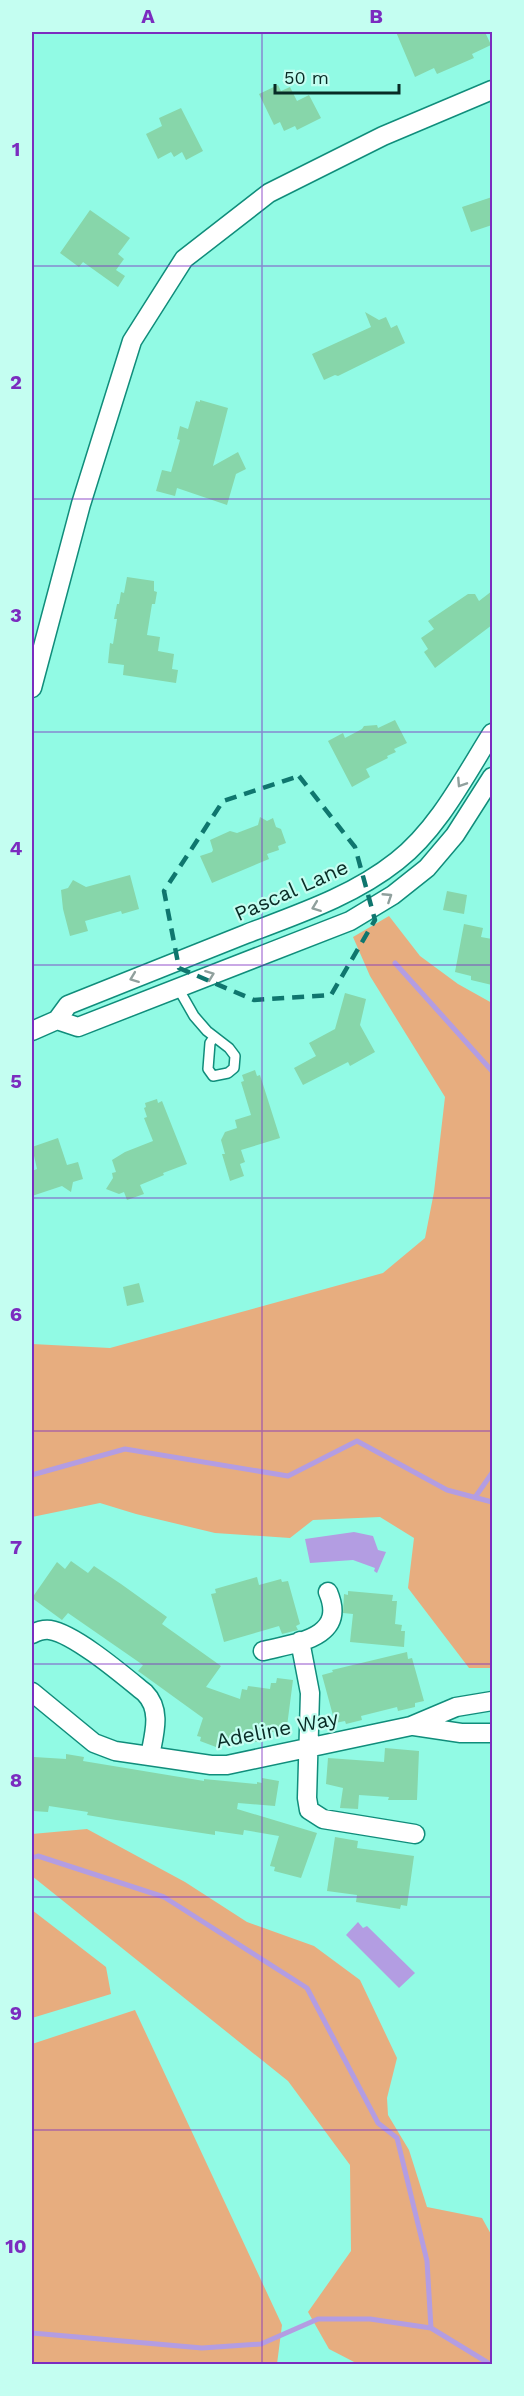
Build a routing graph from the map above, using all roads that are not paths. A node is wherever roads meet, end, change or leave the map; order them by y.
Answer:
1 (492, 90) edge
2 (32, 688) edge
3 (492, 734) edge
4 (487, 755) edge
5 (492, 777) edge
6 (178, 988) junction
7 (57, 1020) junction
8 (32, 1031) edge
9 (214, 1037) dead end
10 (328, 1592) dead end
11 (32, 1634) edge
12 (300, 1641) junction
13 (263, 1651) dead end
14 (32, 1692) edge
15 (489, 1701) edge
16 (411, 1726) junction
17 (490, 1734) edge
18 (308, 1747) junction
19 (150, 1756) junction
20 (415, 1834) dead end

1 - 2 street
3 - 4 street, Pascal Lane
4 -> 7 street, Pascal Lane
6 -> 5 street
6 - 7 street
6 - 9 lane
7 - 8 street, Pascal Lane
10 - 12 street
11 - 19 street
12 - 13 street
12 - 18 street
14 - 19 street, Adeline Way
15 - 16 street, Adeline Way
15 - 17 street
16 - 17 street, Adeline Way
16 - 18 street, Adeline Way
18 - 19 street, Adeline Way
18 - 20 street

